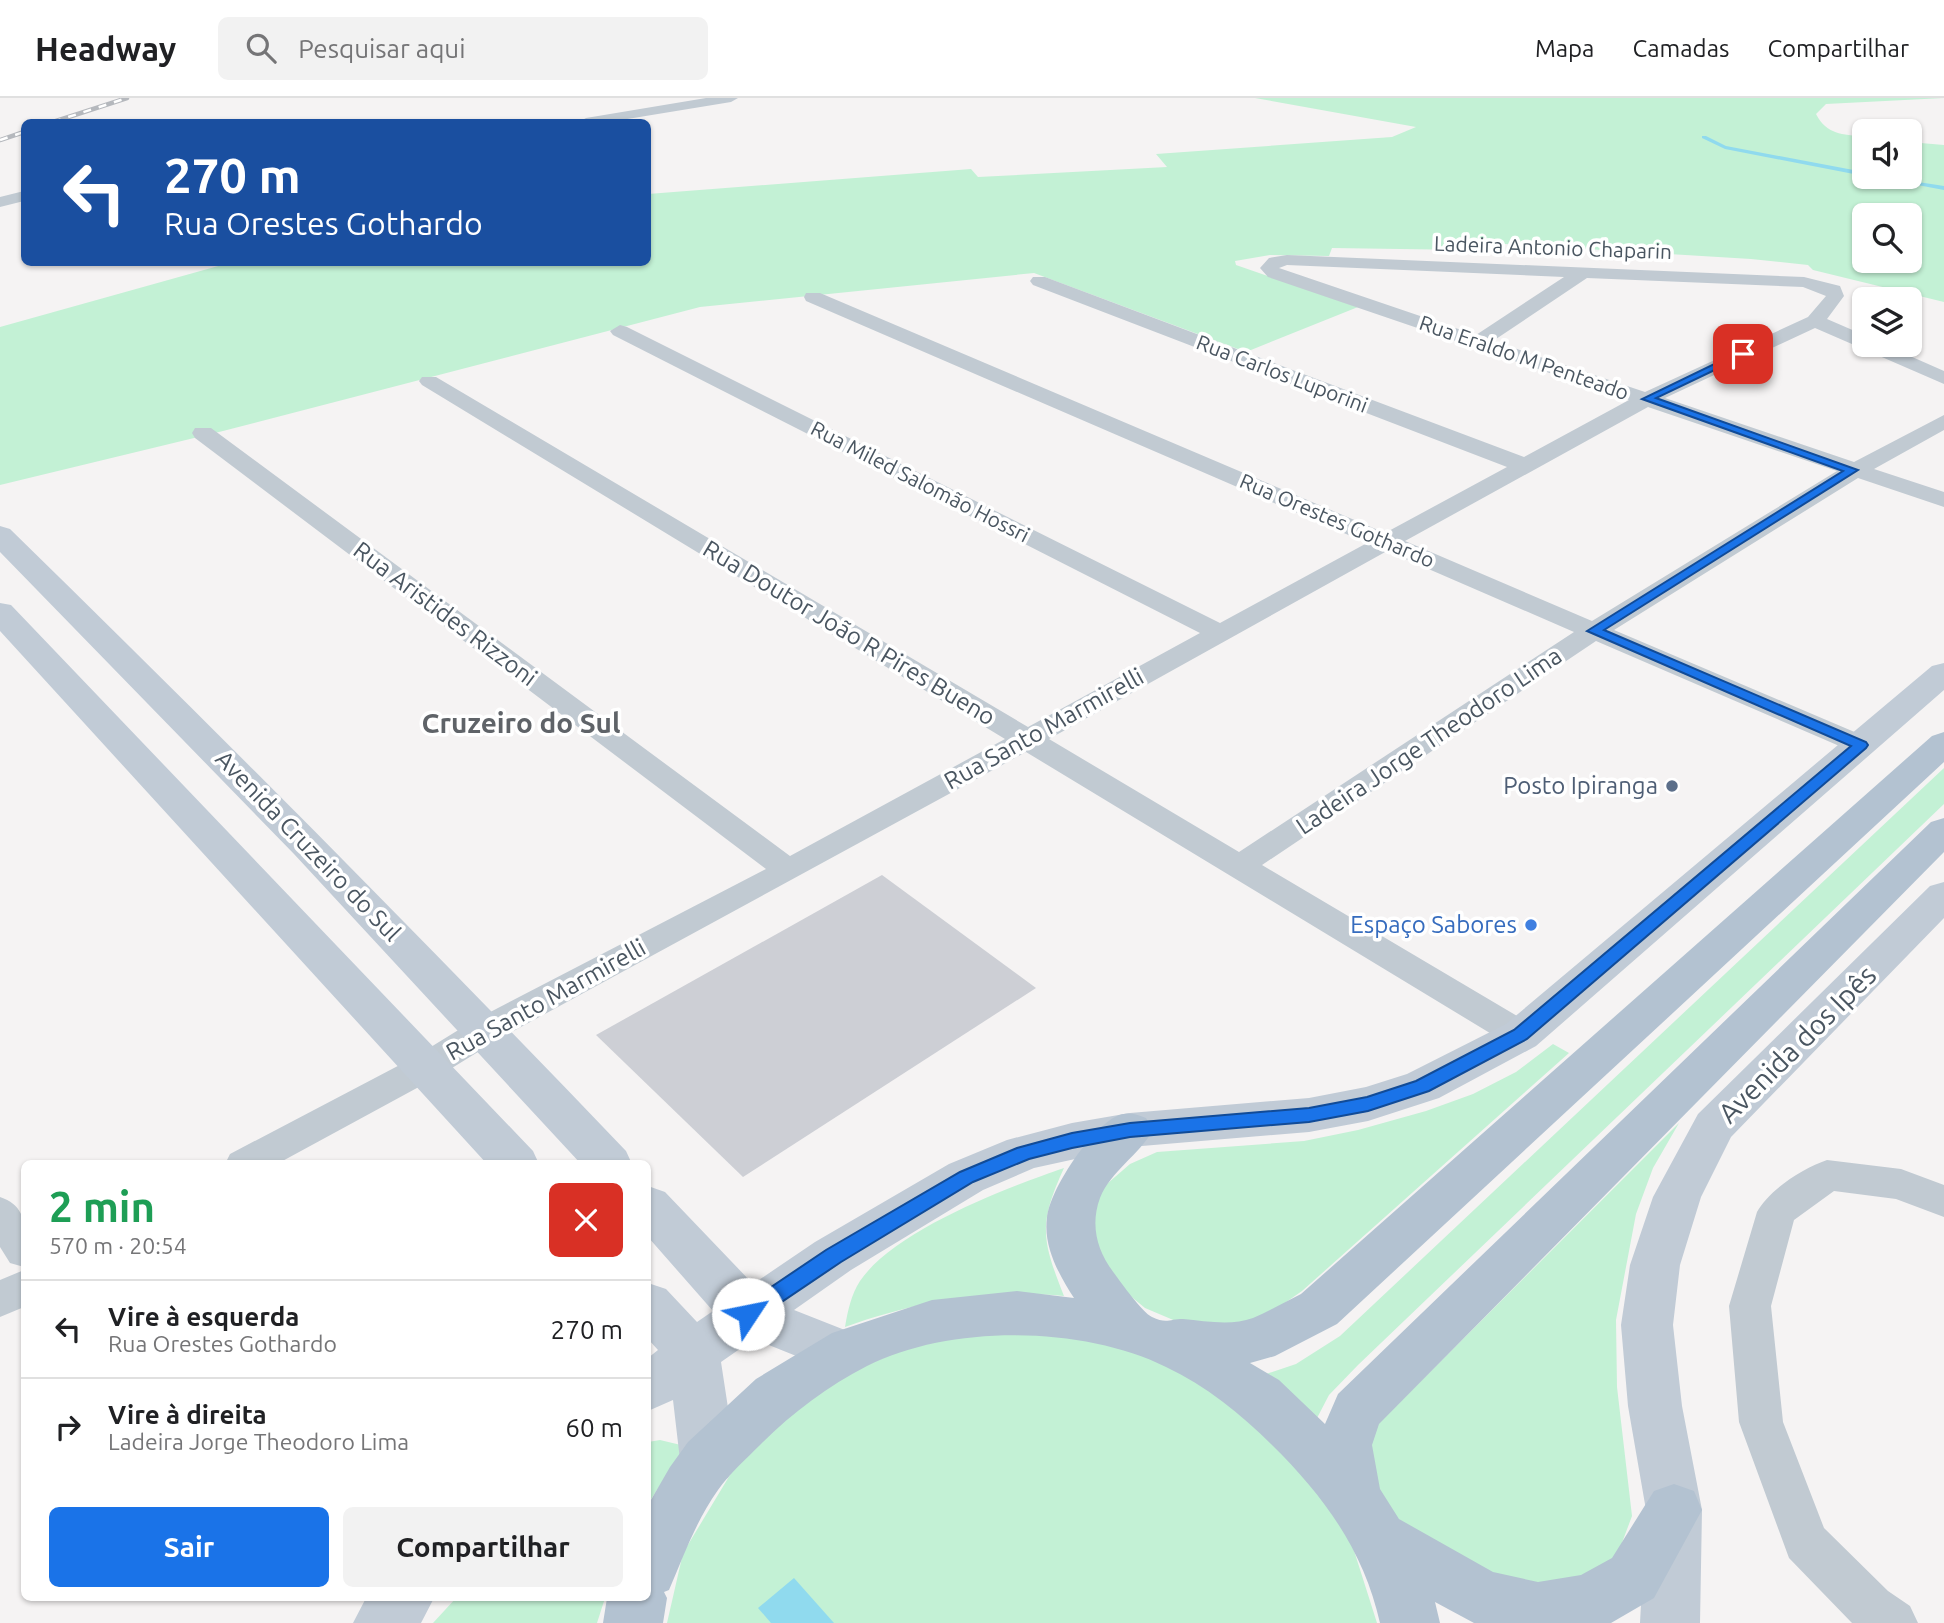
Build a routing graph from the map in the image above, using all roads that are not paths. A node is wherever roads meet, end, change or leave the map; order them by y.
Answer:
1 (731, 98) edge
2 (604, 119) edge
3 (21, 197) edge
4 (0, 202) edge
5 (1270, 265) joint
6 (1586, 271) junction
7 (1039, 281) dead end
8 (813, 297) dead end
9 (1815, 321) junction
10 (620, 331) dead end
11 (1852, 337) edge
12 (1478, 342) junction
13 (1896, 357) edge
14 (1944, 378) edge
15 (429, 381) dead end
16 (1647, 399) junction
17 (1944, 421) edge
18 (203, 433) dead end
19 (1526, 466) junction
20 (1852, 470) junction
21 (1944, 500) edge
22 (0, 535) edge
23 (1386, 542) junction
24 (0, 612) edge
25 (1594, 631) junction
26 (1220, 633) junction
27 (1944, 673) edge
28 (172, 705) junction
29 (109, 729) junction
30 (1026, 739) junction
31 (1944, 743) edge
32 (1861, 745) junction
33 (1944, 830) edge
34 (1238, 867) junction
35 (788, 870) junction
36 (1944, 895) edge
37 (486, 1030) junction
38 (1521, 1035) junction
39 (426, 1067) junction
40 (1130, 1130) junction
41 (252, 1160) edge
42 (512, 1160) edge
43 (605, 1160) edge
44 (1944, 1202) edge
45 (651, 1208) edge
46 (0, 1213) edge
47 (21, 1246) edge
48 (21, 1289) edge
49 (0, 1300) edge
50 (651, 1307) edge
51 (748, 1314) junction
52 (1146, 1334) junction
53 (841, 1352) junction
54 (693, 1353) junction
55 (651, 1386) edge
56 (708, 1460) junction
57 (1674, 1510) junction
58 (1366, 1516) junction
59 (651, 1562) edge
60 (401, 1601) edge
61 (637, 1601) edge
62 (383, 1623) edge
63 (633, 1623) edge
64 (1410, 1623) edge
65 (1670, 1623) edge
66 (1893, 1623) edge

1 - 2 street
3 - 4 street
5 - 6 street, Ladeira Antonio Chaparin
5 - 12 street, Rua Eraldo M Penteado
6 - 9 street, Ladeira Antonio Chaparin
6 - 12 street
7 - 19 street, Rua Carlos Luporini
8 - 23 street, Rua Orestes Gothardo
9 - 11 street
9 - 16 street, Rua Santo Marmirelli
10 - 26 street, Rua Miled Salomão Hossri
12 - 16 street, Rua Eraldo M Penteado
13 - 14 street
15 - 30 street, Rua Doutor João R Pires Bueno
16 - 19 street, Rua Santo Marmirelli
16 - 20 street, Rua Eraldo M Penteado
17 - 20 street, Ladeira Jorge Theodoro Lima
18 - 35 street, Rua Aristides Rizzoni
19 - 23 street, Rua Santo Marmirelli
20 - 21 street, Rua Eraldo M Penteado
20 - 25 street, Ladeira Jorge Theodoro Lima
22 - 28 street, Avenida Cruzeiro do Sul
23 - 25 street, Rua Orestes Gothardo
23 - 26 street, Rua Santo Marmirelli
24 - 29 street
25 - 32 street, Rua Orestes Gothardo
25 - 34 street, Ladeira Jorge Theodoro Lima
26 - 30 street, Rua Santo Marmirelli
27 - 32 street
28 - 29 street
28 - 37 street, Avenida Cruzeiro do Sul
29 - 39 street
30 - 34 street, Rua Doutor João R Pires Bueno
30 - 35 street, Rua Santo Marmirelli
31 - 52 main road
32 - 38 street
33 - 58 main road
34 - 38 street, Rua Doutor João R Pires Bueno
35 - 37 street, Rua Santo Marmirelli
36 - 57 street, Avenida dos Ipês
37 - 39 street, Rua Santo Marmirelli
37 - 43 street, Avenida Cruzeiro do Sul
38 - 40 street
39 - 41 street, Rua Santo Marmirelli
39 - 42 street
40 - 51 street
40 - 52 main road
44 - 66 street
45 - 51 street
46 - 47 street
48 - 49 street
50 - 54 street
51 - 53 street
51 - 54 street
52 - 53 main road
52 - 58 main road
53 - 56 main road
54 - 55 street
54 - 56 street
56 - 59 main road
57 - 58 main road
57 - 65 street, Avenida dos Ipês
58 - 64 main road
60 - 62 street
61 - 63 main road

